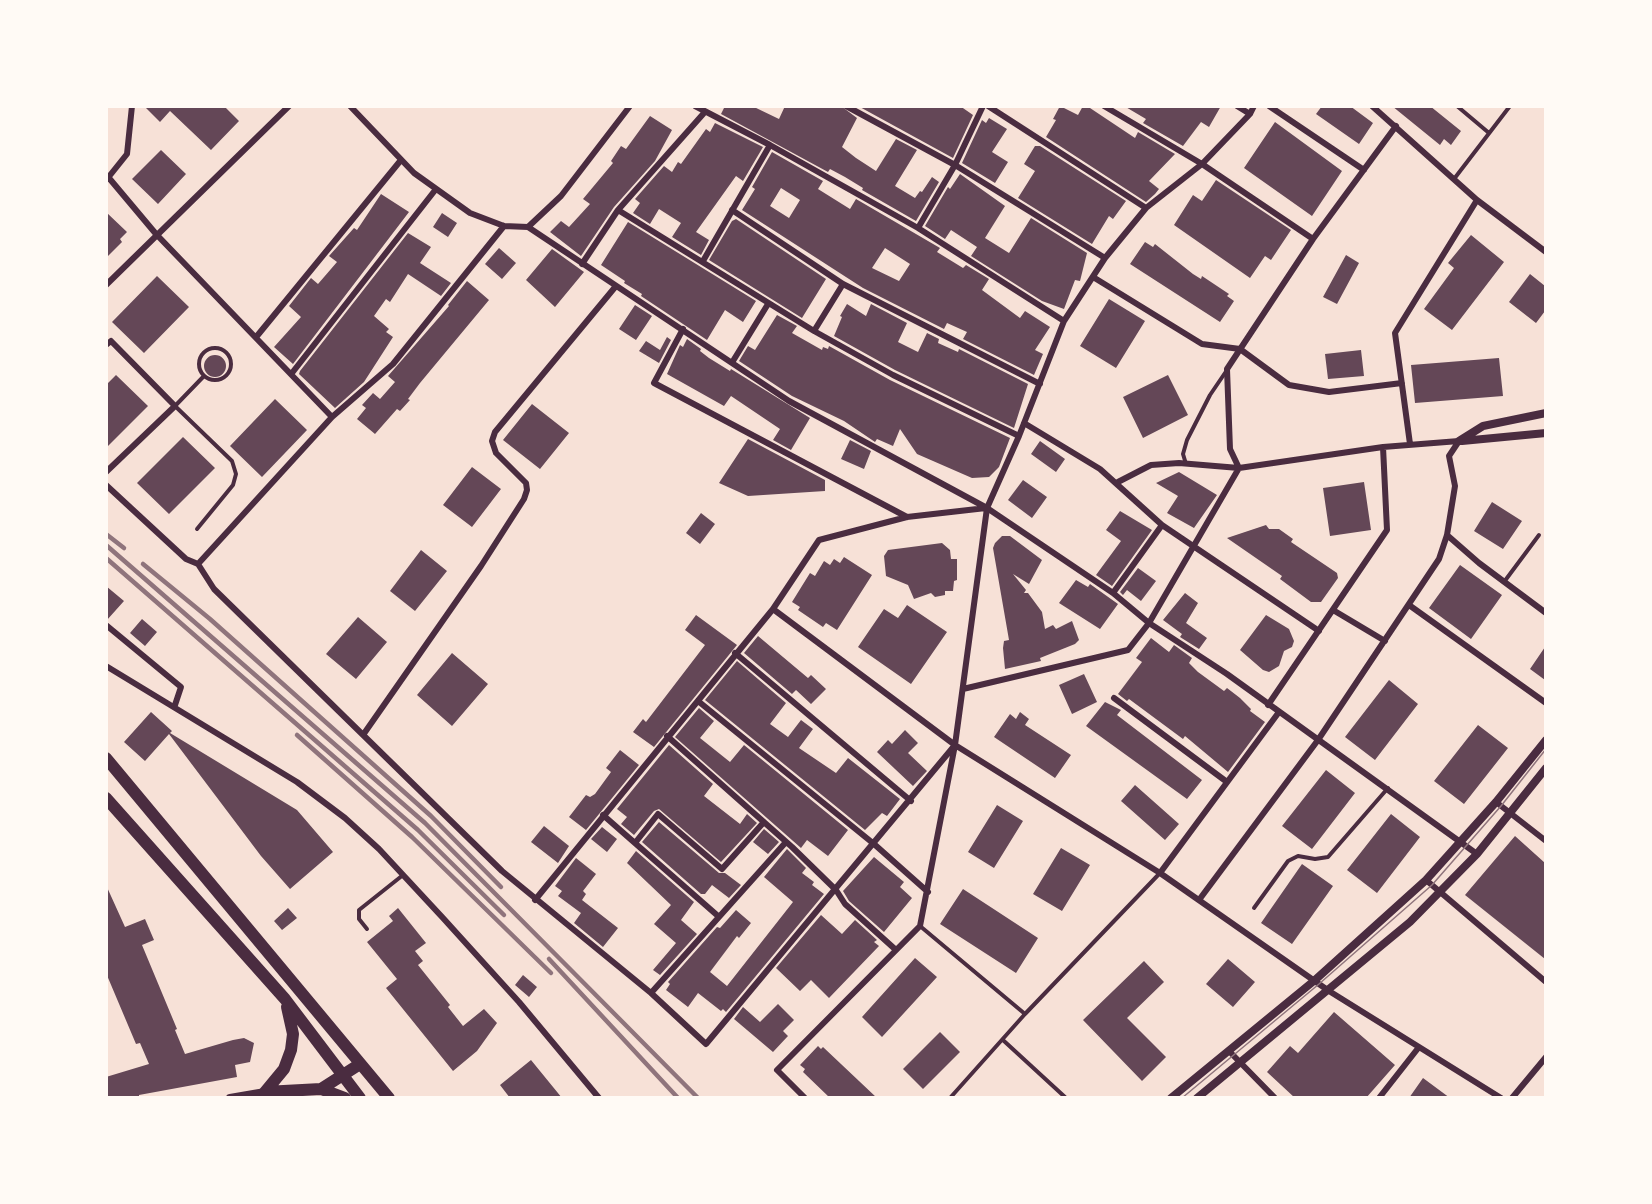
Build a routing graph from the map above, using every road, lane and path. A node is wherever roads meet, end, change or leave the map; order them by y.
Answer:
1 (132, 106) edge
2 (289, 106) edge
3 (350, 106) edge
4 (630, 106) edge
5 (695, 106) edge
6 (846, 106) edge
7 (986, 106) edge
8 (1104, 106) edge
9 (1237, 106) edge
10 (1254, 106) edge
11 (1269, 106) edge
12 (1372, 106) edge
13 (1457, 106) edge
14 (1510, 106) edge
15 (704, 113) junction
16 (1250, 114) junction
17 (1396, 126) junction
18 (1488, 133) junction
19 (770, 145) junction
20 (401, 160) junction
21 (1202, 164) junction
22 (956, 165) junction
23 (1364, 170) junction
24 (108, 178) edge
25 (1454, 179) junction
26 (436, 189) junction
27 (1477, 200) junction
28 (1146, 208) junction
29 (618, 210) junction
30 (732, 210) junction
31 (504, 226) junction
32 (528, 227) junction
33 (918, 228) junction
34 (156, 234) junction
35 (1313, 239) junction
36 (1545, 252) edge
37 (1105, 258) junction
38 (703, 261) junction
39 (582, 264) junction
40 (1093, 277) junction
41 (843, 284) junction
42 (106, 285) edge
43 (616, 286) junction
44 (768, 304) junction
45 (1064, 321) junction
46 (683, 329) junction
47 (814, 331) junction
48 (257, 336) junction
49 (106, 345) edge
50 (1240, 349) junction
51 (733, 361) junction
52 (1227, 369) junction
53 (292, 374) junction
54 (204, 376) junction
55 (1402, 383) junction
56 (1040, 384) junction
57 (175, 406) junction
58 (1545, 413) edge
59 (332, 417) junction
60 (1024, 423) junction
61 (1545, 433) edge
62 (1019, 436) junction
63 (1459, 441) junction
64 (1410, 444) junction
65 (1383, 447) junction
66 (1186, 464) junction
67 (1239, 468) junction
68 (106, 472) edge
69 (1116, 483) junction
70 (106, 484) edge
71 (987, 508) junction
72 (908, 517) junction
73 (1161, 525) junction
74 (197, 529) dead end
75 (1447, 535) junction
76 (1539, 535) dead end
77 (1192, 546) junction
78 (198, 564) junction
79 (1504, 582) junction
80 (1113, 593) junction
81 (1409, 605) junction
82 (773, 609) junction
83 (1333, 610) junction
84 (1545, 613) edge
85 (1149, 623) junction
86 (106, 625) edge
87 (1319, 631) junction
88 (1385, 641) junction
89 (735, 653) junction
90 (106, 666) edge
91 (963, 689) junction
92 (1114, 698) dead end
93 (698, 701) junction
94 (1545, 703) edge
95 (175, 705) junction
96 (1268, 705) junction
97 (1279, 712) junction
98 (363, 735) junction
99 (667, 736) junction
100 (1318, 740) junction
101 (1545, 740) edge
102 (955, 745) junction
103 (106, 758) edge
104 (1545, 768) edge
105 (1227, 782) junction
106 (1388, 788) junction
107 (106, 798) edge
108 (910, 801) junction
109 (1496, 802) junction
110 (1511, 814) junction
111 (603, 815) junction
112 (764, 822) junction
113 (1462, 841) junction
114 (1545, 841) edge
115 (786, 842) junction
116 (635, 843) junction
117 (874, 844) junction
118 (1477, 854) junction
119 (1160, 873) junction
120 (403, 874) junction
121 (1426, 880) junction
122 (836, 890) junction
123 (928, 892) junction
124 (1440, 893) junction
125 (535, 900) junction
126 (1199, 900) junction
127 (1254, 908) dead end
128 (718, 916) junction
129 (920, 926) junction
130 (367, 929) dead end
131 (896, 950) junction
132 (1315, 980) junction
133 (1545, 982) edge
134 (1329, 991) junction
135 (651, 993) junction
136 (285, 999) junction
137 (1025, 1014) junction
138 (1004, 1041) junction
139 (1419, 1047) junction
140 (1229, 1051) junction
141 (1545, 1057) edge
142 (1240, 1062) junction
143 (360, 1064) junction
144 (343, 1075) junction
145 (321, 1089) junction
146 (265, 1095) edge
147 (230, 1098) edge
148 (345, 1098) edge
149 (360, 1098) edge
150 (389, 1098) edge
151 (599, 1098) edge
152 (805, 1098) edge
153 (950, 1098) edge
154 (1066, 1098) edge
155 (1172, 1098) edge
156 (1197, 1098) edge
157 (1275, 1098) edge
158 (1379, 1098) edge
159 (1501, 1098) edge
160 (1512, 1098) edge

1 - 24 street
2 - 34 street
3 - 20 street
4 - 32 street
5 - 15 street
6 - 22 street
7 - 22 street
7 - 28 street
8 - 21 street
9 - 16 street
10 - 16 street
11 - 23 street
12 - 17 street
13 - 18 lane
14 - 18 lane
15 - 19 street
15 - 29 street
16 - 21 street
17 - 23 street
17 - 25 street
18 - 25 lane
19 - 30 street
19 - 33 street
20 - 26 street
20 - 48 street
21 - 28 street
21 - 35 street
22 - 33 street
22 - 37 street
23 - 35 street
24 - 34 street
25 - 27 street
26 - 31 street
26 - 53 street
27 - 36 street
27 - 55 street
28 - 37 street
29 - 38 street
29 - 39 street
30 - 38 street
30 - 41 street
31 - 32 street
31 - 59 street
32 - 39 street
33 - 45 street
34 - 42 street
34 - 48 street
35 - 50 street
37 - 40 street
38 - 44 street
39 - 43 street
40 - 45 street
40 - 50 street
41 - 47 street
41 - 56 street
43 - 46 street
43 - 98 street
44 - 47 street
44 - 51 street
45 - 56 street
46 - 51 street
46 - 72 street
47 - 62 street
48 - 53 street
49 - 57 street
50 - 52 street
50 - 55 street
51 - 71 street
52 - 66 lane
52 - 67 street
53 - 59 street
54 - 54 lane
54 - 57 lane
55 - 64 street
56 - 60 street
57 - 68 street
57 - 74 lane
58 - 63 street
59 - 78 street
60 - 62 street
60 - 69 street
61 - 63 street
62 - 71 street
63 - 64 street
63 - 75 street
64 - 65 street
65 - 67 street
65 - 83 street
66 - 67 street
66 - 69 street
67 - 77 street
69 - 73 street
70 - 78 street
71 - 72 street
71 - 80 street
71 - 91 street
72 - 82 street
73 - 77 street
73 - 80 street
75 - 79 street
75 - 81 street
76 - 79 lane
77 - 85 street
77 - 87 street
78 - 98 street
79 - 84 street
80 - 85 street
81 - 88 street
81 - 94 street
82 - 89 street
82 - 102 street
83 - 87 street
83 - 88 street
85 - 91 street
85 - 96 street
86 - 95 street
87 - 96 street
88 - 100 street
89 - 93 street
89 - 108 street
90 - 95 street
91 - 102 street
92 - 105 street
93 - 99 street
93 - 117 street
95 - 120 street
96 - 97 street
97 - 100 street
97 - 105 street
98 - 125 street
99 - 111 street
99 - 112 street
100 - 106 street
100 - 126 street
101 - 109 street
102 - 108 street
102 - 119 street
102 - 123 street
103 - 143 highway
104 - 110 street
105 - 119 street
106 - 113 street
106 - 127 lane
107 - 136 highway
108 - 117 street
109 - 110 street
109 - 113 street
110 - 114 street
110 - 118 street
111 - 116 street
111 - 125 street
112 - 115 street
112 - 116 street
113 - 118 street
113 - 121 street
115 - 122 street
115 - 128 street
116 - 128 street
117 - 122 street
117 - 123 street
118 - 124 street
119 - 126 street
119 - 137 lane
120 - 130 lane
120 - 151 street
121 - 124 street
121 - 132 street
122 - 131 street
122 - 135 street
123 - 129 street
124 - 133 street
124 - 134 street
125 - 135 street
126 - 132 street
128 - 135 street
129 - 131 street
129 - 137 lane
131 - 152 street
132 - 134 street
132 - 140 street
134 - 139 street
134 - 142 street
136 - 144 highway
136 - 146 highway
137 - 138 lane
138 - 153 lane
138 - 154 lane
139 - 158 street
139 - 159 street
140 - 142 street
140 - 155 street
141 - 160 street
142 - 156 street
142 - 157 street
143 - 144 highway
143 - 150 highway
144 - 145 highway
144 - 149 highway
145 - 146 highway
145 - 148 highway
146 - 147 street

